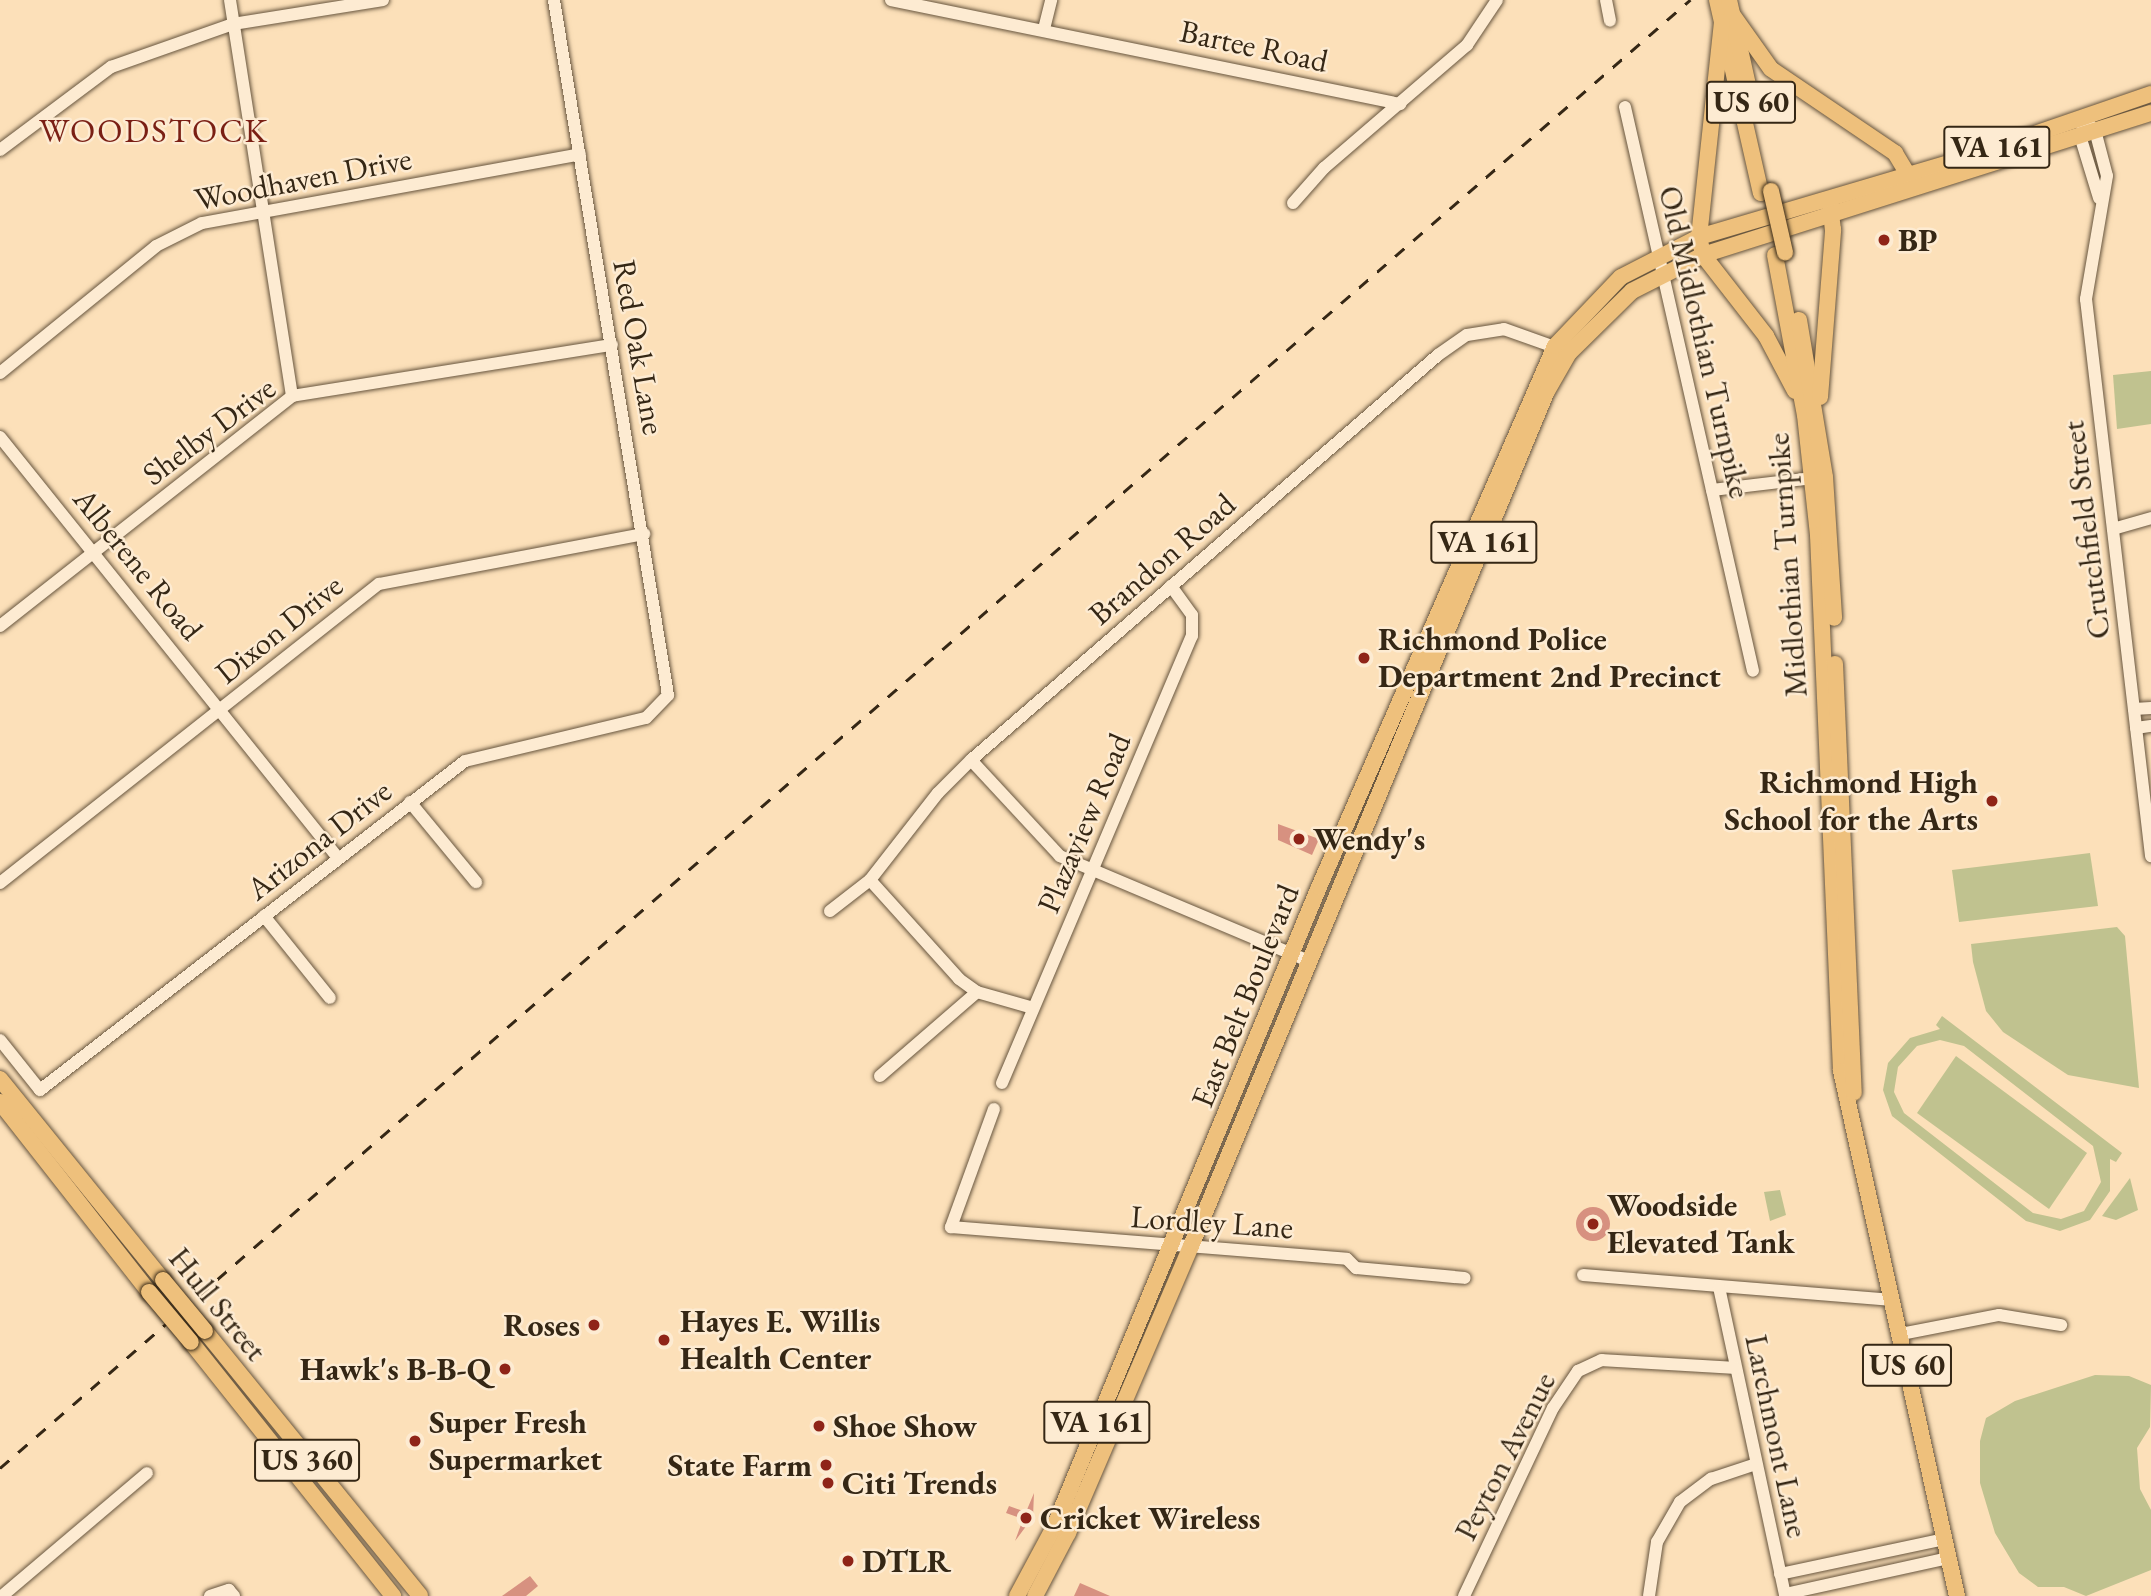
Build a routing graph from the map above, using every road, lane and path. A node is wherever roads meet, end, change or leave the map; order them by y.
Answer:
1 (230, 0) edge
2 (383, 0) edge
3 (554, 0) edge
4 (891, 0) edge
5 (1051, 0) edge
6 (1497, 0) edge
7 (1606, 0) edge
8 (1724, 8) edge
9 (1610, 21) dead end
10 (233, 24) junction
11 (1044, 29) junction
12 (2151, 94) edge
13 (1400, 104) junction
14 (1625, 107) dead end
15 (2151, 113) edge
16 (2085, 118) junction
17 (2089, 137) junction
18 (0, 150) edge
19 (580, 154) junction
20 (1918, 183) junction
21 (1827, 198) junction
22 (1293, 203) dead end
23 (263, 210) junction
24 (1832, 216) junction
25 (1699, 237) junction
26 (1780, 253) junction
27 (1661, 255) junction
28 (1703, 255) junction
29 (1670, 270) junction
30 (1717, 277) junction
31 (612, 345) junction
32 (1562, 350) junction
33 (0, 373) edge
34 (292, 396) junction
35 (1805, 415) junction
36 (1818, 427) junction
37 (0, 437) edge
38 (1813, 478) junction
39 (1712, 490) junction
40 (2151, 518) edge
41 (2113, 529) junction
42 (644, 534) junction
43 (96, 550) junction
44 (1171, 586) junction
45 (0, 626) edge
46 (1752, 671) dead end
47 (663, 702) joint
48 (2151, 708) edge
49 (2134, 709) junction
50 (220, 711) junction
51 (2151, 726) edge
52 (2136, 728) junction
53 (971, 760) junction
54 (410, 802) junction
55 (2151, 856) edge
56 (338, 858) junction
57 (1092, 872) junction
58 (870, 880) junction
59 (476, 881) dead end
60 (0, 883) edge
61 (830, 911) dead end
62 (264, 916) junction
63 (1302, 958) junction
64 (977, 992) junction
65 (330, 999) dead end
66 (1033, 1008) junction
67 (0, 1040) edge
68 (880, 1076) dead end
69 (0, 1079) edge
70 (1002, 1083) dead end
71 (0, 1102) edge
72 (993, 1109) dead end
73 (1857, 1134) junction
74 (1172, 1246) junction
75 (1191, 1246) junction
76 (1583, 1275) dead end
77 (1465, 1278) dead end
78 (1719, 1287) junction
79 (1893, 1300) junction
80 (2061, 1325) dead end
81 (1901, 1334) junction
82 (1735, 1368) junction
83 (1756, 1464) junction
84 (148, 1473) dead end
85 (1945, 1539) junction
86 (1949, 1558) junction
87 (1780, 1574) junction
88 (1785, 1595) edge
89 (2, 1596) edge
90 (210, 1596) edge
91 (234, 1596) edge
92 (393, 1596) edge
93 (419, 1596) edge
94 (1017, 1596) edge
95 (1035, 1596) edge
96 (1464, 1596) edge
97 (1649, 1596) edge
98 (1957, 1596) edge

1 - 10 street
2 - 10 street
3 - 19 street, Red Oak Lane
4 - 11 street, Bartee Road
5 - 11 street
6 - 13 street
7 - 9 street
8 - 20 main road
8 - 25 main road
8 - 26 main road, Midlothian Turnpike / US 60
10 - 18 street
10 - 23 street
11 - 13 street, Bartee Road
12 - 16 main road, VA 161
13 - 22 street
14 - 27 street, Old Midlothian Turnpike
15 - 17 main road, VA 161
16 - 17 street, Crutchfield Street
16 - 20 main road, VA 161
17 - 20 main road, VA 161
17 - 41 street, Crutchfield Street
19 - 23 street, Woodhaven Drive
19 - 31 street, Red Oak Lane
20 - 21 main road, VA 161
20 - 24 main road, VA 161
21 - 24 main road
21 - 25 main road, East Belt Boulevard / VA 161
23 - 33 street, Woodhaven Drive
23 - 34 street
24 - 28 main road, East Belt Boulevard / VA 161
24 - 36 main road
25 - 27 main road, East Belt Boulevard / VA 161
25 - 28 main road
26 - 35 main road, Midlothian Turnpike / US 60
26 - 36 main road, Midlothian Turnpike / US 60
27 - 29 street, Old Midlothian Turnpike
27 - 32 main road, East Belt Boulevard / VA 161
28 - 29 main road, East Belt Boulevard / VA 161
28 - 30 main road
29 - 30 main road
29 - 32 main road, East Belt Boulevard / VA 161
29 - 39 street, Old Midlothian Turnpike
30 - 35 main road
31 - 34 street, Shelby Drive
31 - 42 street, Red Oak Lane
32 - 44 street, Brandon Road
32 - 63 main road, East Belt Boulevard / VA 161
34 - 43 street, Shelby Drive
35 - 38 main road, Midlothian Turnpike / US 60
36 - 73 main road, Midlothian Turnpike / US 60
37 - 43 street, Alberene Road
38 - 39 street
38 - 73 main road, Midlothian Turnpike / US 60
39 - 46 street, Old Midlothian Turnpike
40 - 41 street
41 - 49 street, Crutchfield Street
42 - 47 street, Red Oak Lane
42 - 50 street, Dixon Drive
43 - 45 street, Shelby Drive
43 - 50 street, Alberene Road
44 - 53 street, Brandon Road
44 - 57 street, Plazaview Road
47 - 54 street, Arizona Drive
48 - 49 street
49 - 52 street, Crutchfield Street
50 - 56 street, Alberene Road
50 - 60 street, Dixon Drive
51 - 52 street
52 - 55 street, Crutchfield Street
53 - 57 street
53 - 58 street, Brandon Road
54 - 56 street, Arizona Drive
54 - 59 street
56 - 62 street, Arizona Drive
57 - 63 street
57 - 66 street, Plazaview Road
58 - 61 street, Brandon Road
58 - 64 street
62 - 65 street
62 - 67 street, Arizona Drive
63 - 74 main road, East Belt Boulevard / VA 161
63 - 75 main road, East Belt Boulevard / VA 161
64 - 66 street
64 - 68 street
66 - 70 street, Plazaview Road
69 - 93 main road, Hull Street / US 360, bridge
71 - 92 main road, Hull Street / US 360, bridge
72 - 74 street, Lordley Lane
73 - 79 main road, Midlothian Turnpike / US 60
74 - 75 street, Lordley Lane
74 - 94 main road, East Belt Boulevard / VA 161
75 - 77 street, Lordley Lane
75 - 95 main road, East Belt Boulevard / VA 161
76 - 78 street
78 - 79 street
78 - 82 street, Larchmont Lane
79 - 81 main road, Midlothian Turnpike / US 60
80 - 81 street
81 - 85 main road, Midlothian Turnpike / US 60
82 - 83 street, Larchmont Lane
82 - 96 street, Peyton Avenue
83 - 87 street, Larchmont Lane
83 - 97 street
84 - 89 street
85 - 86 main road, Midlothian Turnpike / US 60
85 - 87 street
86 - 88 street
86 - 98 main road, Midlothian Turnpike / US 60
87 - 88 street, Larchmont Lane
90 - 91 street

